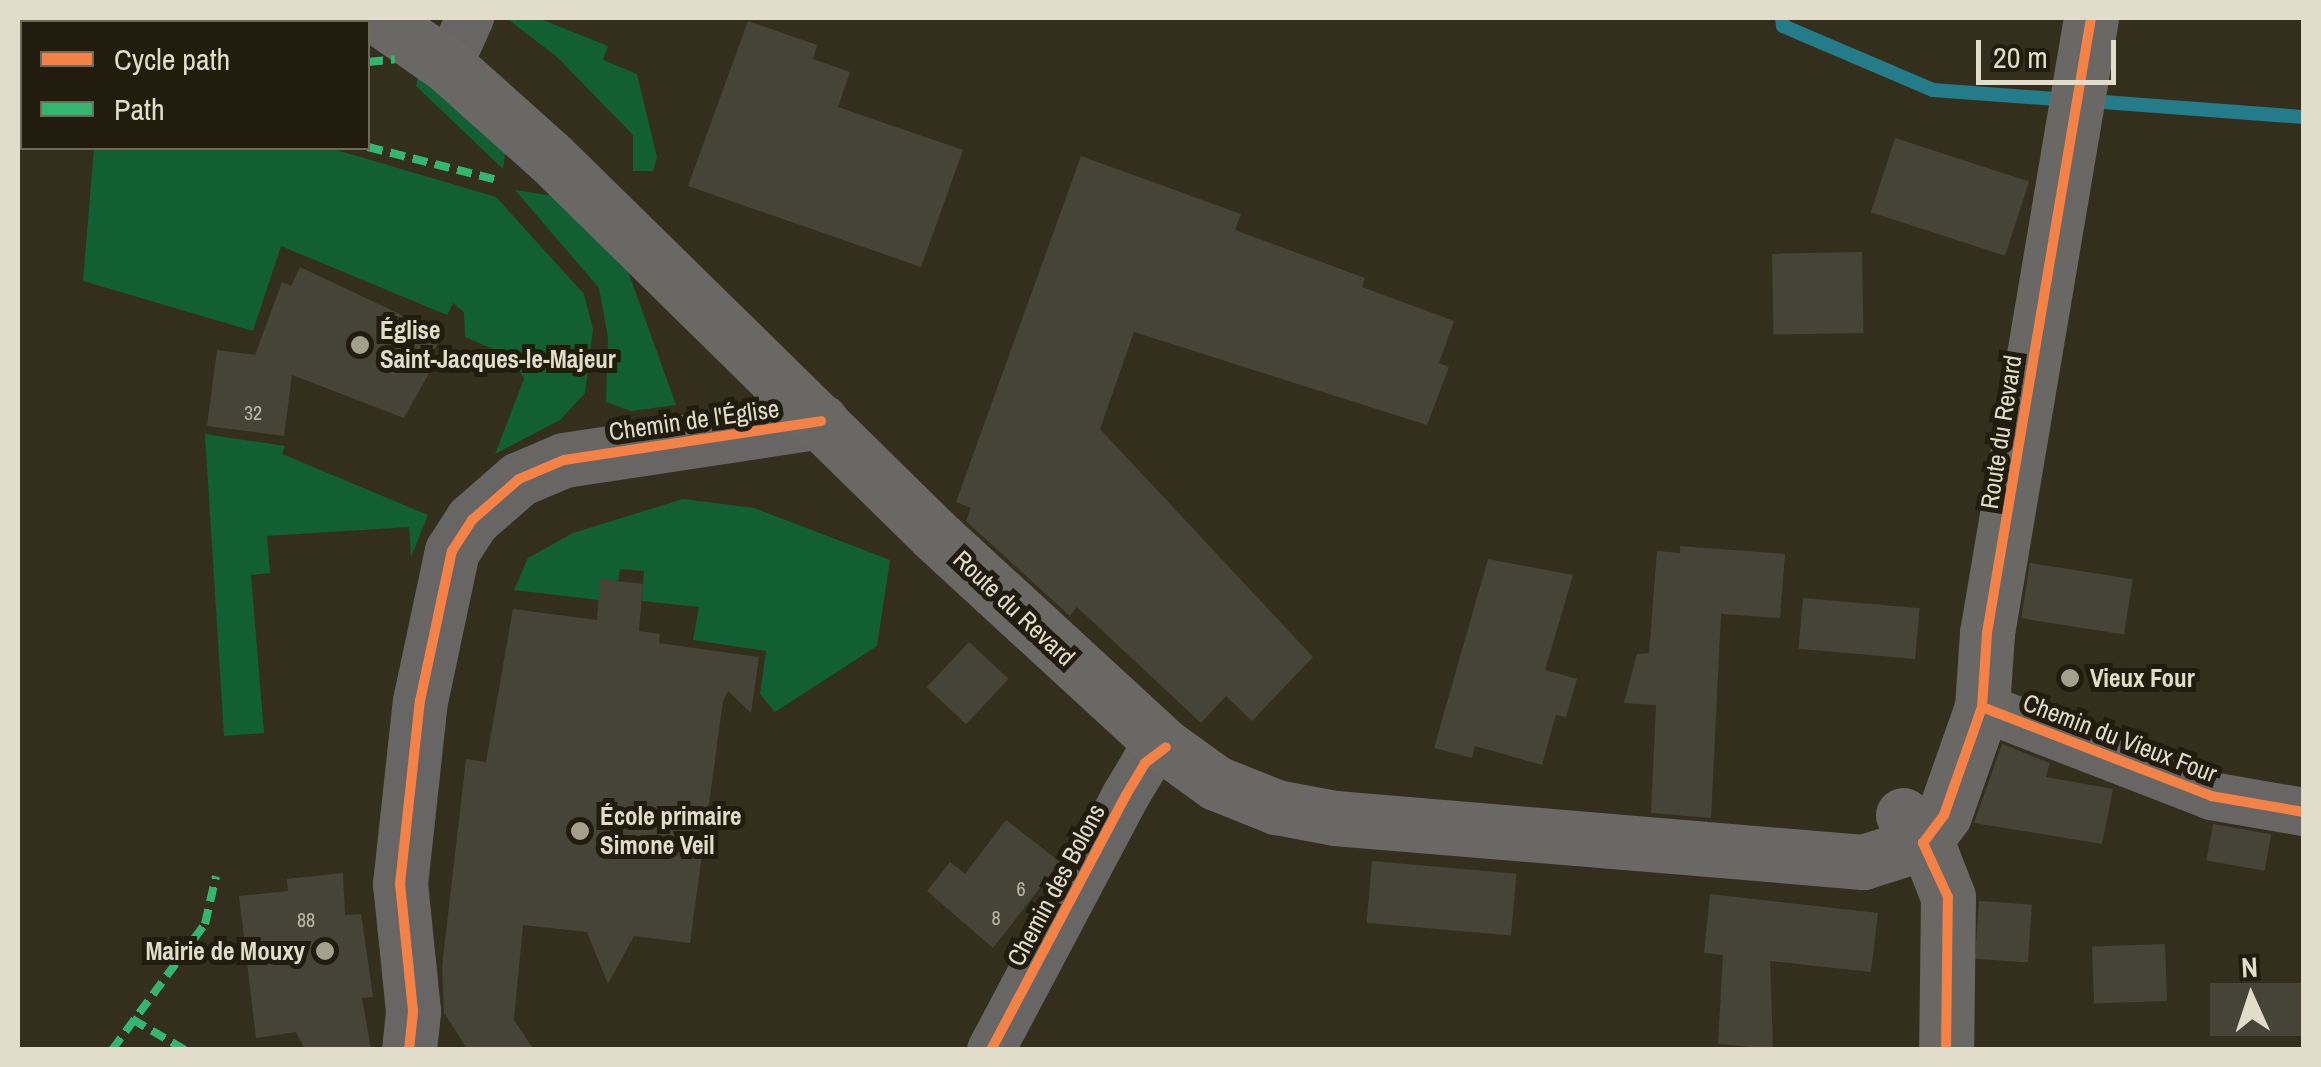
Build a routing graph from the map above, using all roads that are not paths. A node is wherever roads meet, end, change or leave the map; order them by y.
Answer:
1 (380, 18) edge
2 (2089, 34) edge
3 (459, 42) edge
4 (822, 422) junction
5 (1987, 633) junction
6 (1982, 707) junction
7 (1166, 747) junction
8 (2304, 812) edge
9 (1912, 827) junction
10 (409, 1050) edge
11 (992, 1050) edge
12 (1946, 1050) edge

1 - 3 main road, Route du Revard
2 - 5 main road, Route du Revard
3 - 4 main road, Route du Revard
4 - 7 main road, Route du Revard
4 - 10 street, Chemin de l'Église
5 - 6 main road, Route du Revard
5 - 9 main road, Route du Revard
6 - 8 street, Chemin du Vieux Four
6 - 9 main road, Route du Revard
7 - 9 main road, Route du Revard
7 - 11 street, Chemin des Bolons
9 - 12 main road

